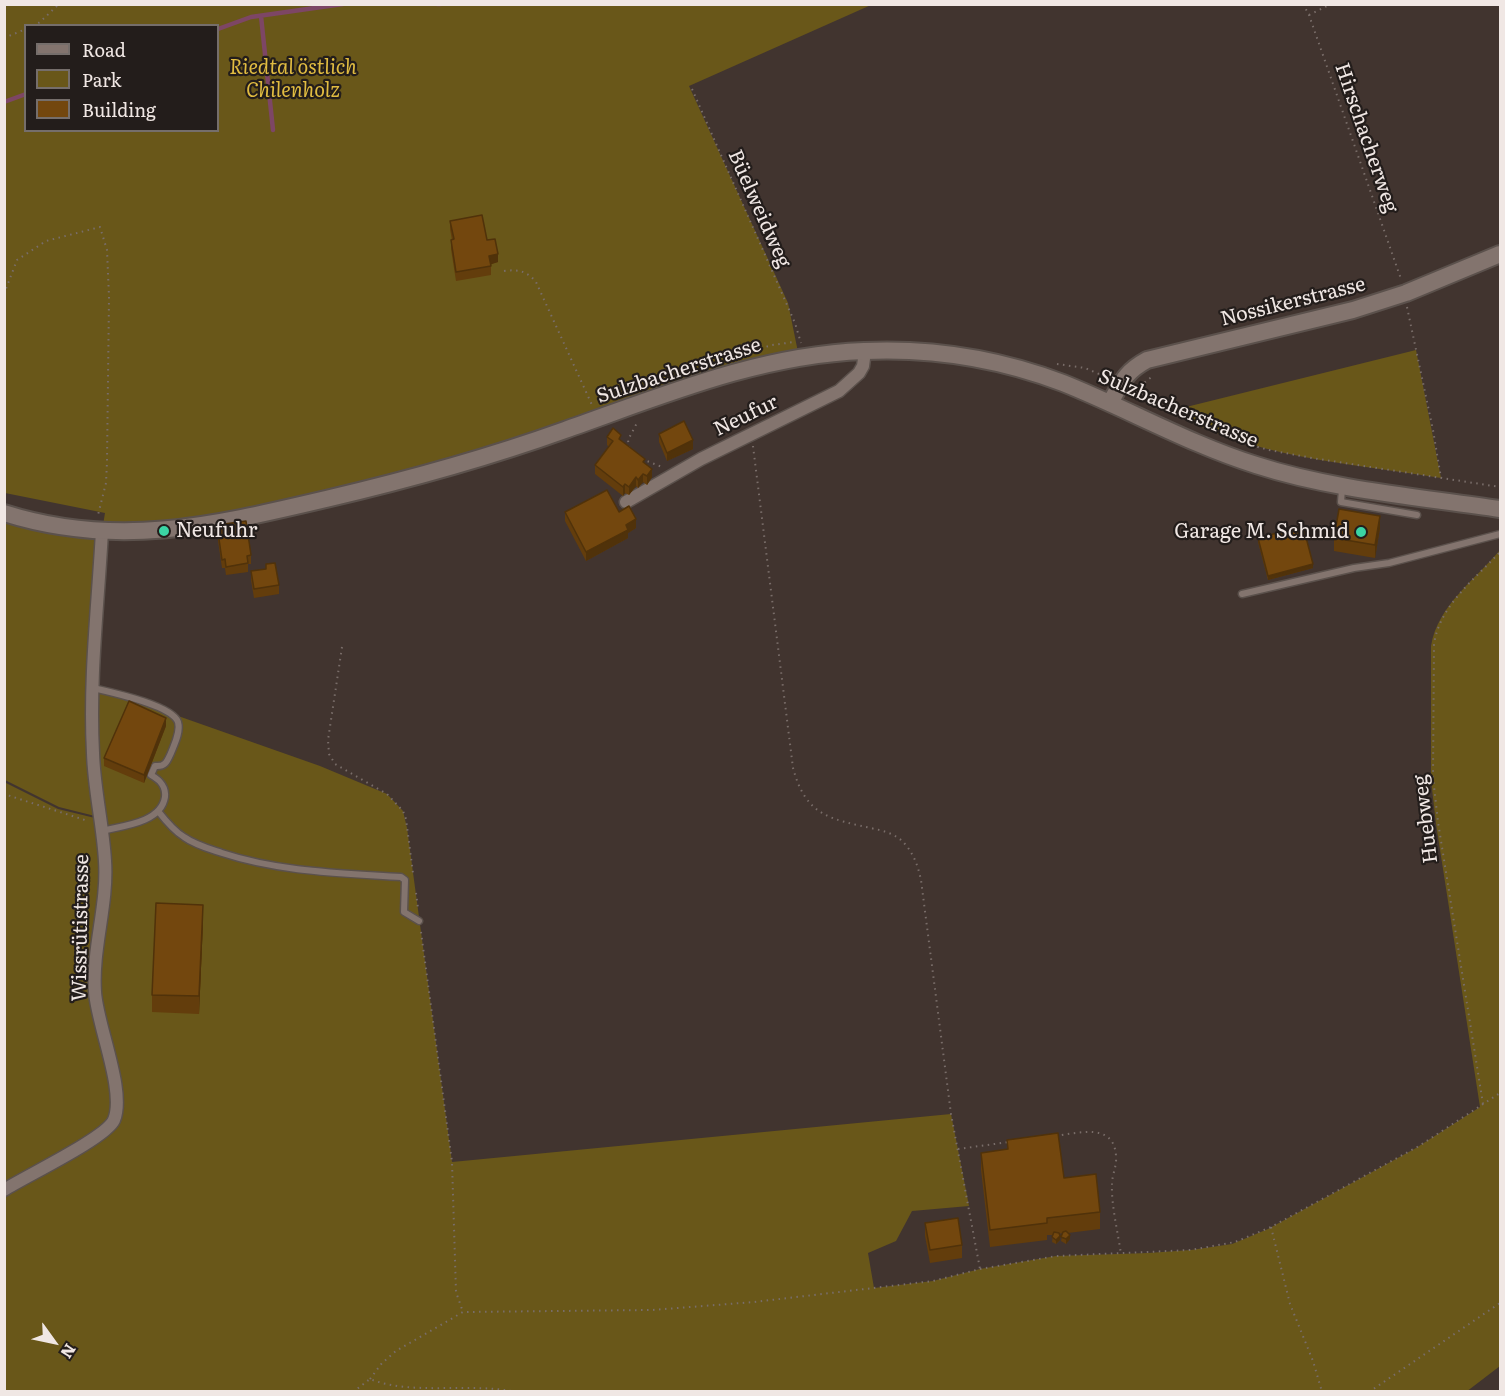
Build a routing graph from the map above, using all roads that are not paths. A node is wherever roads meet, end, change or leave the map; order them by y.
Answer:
1 (1500, 254) edge
2 (865, 351) junction
3 (1110, 403) junction
4 (1342, 485) junction
5 (626, 502) dead end
6 (1500, 509) edge
7 (4, 513) edge
8 (1417, 515) dead end
9 (100, 524) junction
10 (1500, 534) edge
11 (1242, 594) dead end
12 (93, 688) junction
13 (158, 811) junction
14 (100, 828) junction
15 (419, 921) road end
16 (4, 1190) edge

1 - 3 street, Nossikerstrasse
2 - 3 street, Sulzbacherstrasse
2 - 5 street, Neufur
2 - 9 street, Sulzbacherstrasse
3 - 4 street, Sulzbacherstrasse
4 - 6 street, Sulzbacherstrasse
4 - 8 lane
7 - 9 street, Sulzbacherstrasse
9 - 12 street, Wissrütistrasse
10 - 11 lane
12 - 13 lane
12 - 14 street, Wissrütistrasse
13 - 14 lane
13 - 15 lane
14 - 16 street, Wissrütistrasse

